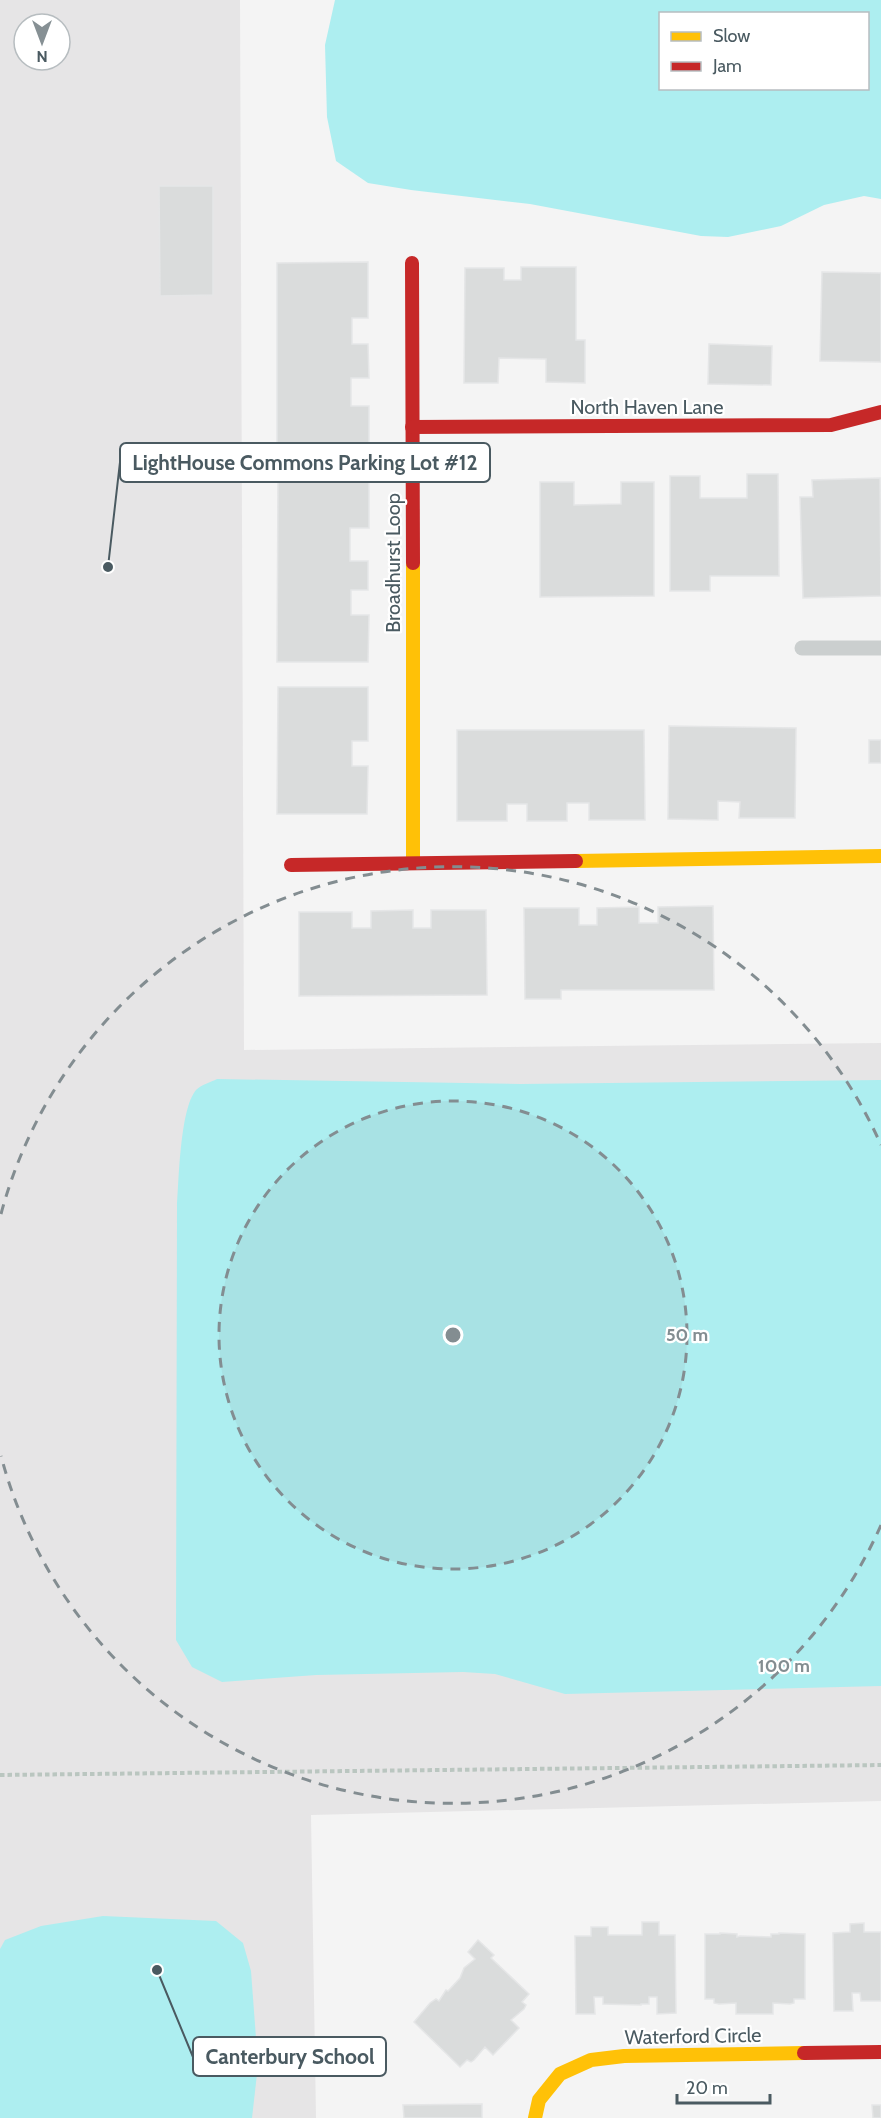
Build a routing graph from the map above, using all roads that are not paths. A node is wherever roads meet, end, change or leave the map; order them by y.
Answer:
1 (412, 263) dead end
2 (881, 412) edge
3 (412, 427) junction
4 (802, 648) dead end
5 (881, 648) edge
6 (881, 856) edge
7 (413, 863) junction
8 (291, 865) dead end
9 (881, 2052) edge
10 (535, 2118) edge

1 - 3 street, Broadhurst Loop
2 - 3 street, North Haven Lane
3 - 7 street, Broadhurst Loop
4 - 5 lane
6 - 7 street
7 - 8 street
9 - 10 street, Waterford Circle

